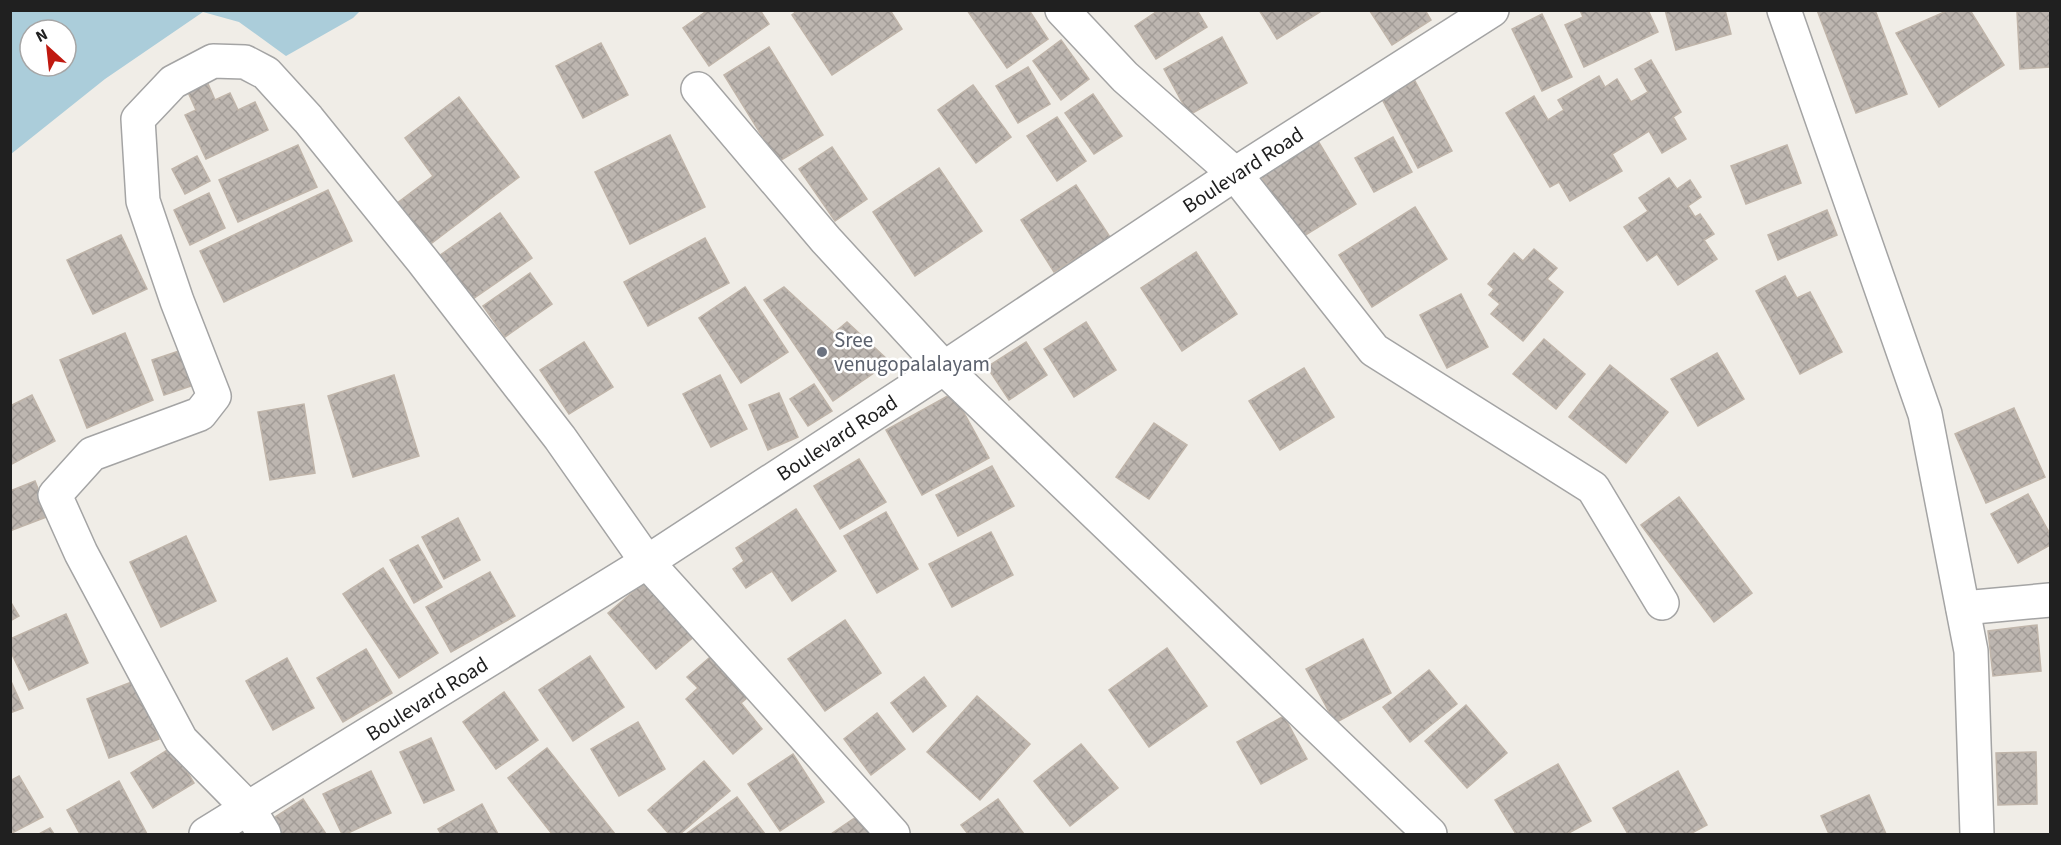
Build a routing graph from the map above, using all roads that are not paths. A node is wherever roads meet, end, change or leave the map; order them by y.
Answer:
1 (1062, 10) edge
2 (1492, 10) edge
3 (1784, 10) edge
4 (698, 89) dead end
5 (1235, 174) junction
6 (944, 368) junction
7 (647, 562) junction
8 (2050, 600) edge
9 (1662, 603) dead end
10 (1963, 608) junction
11 (257, 822) edge
12 (206, 834) edge
13 (893, 834) edge
14 (1430, 834) edge
15 (1977, 834) edge

1 - 5 street
2 - 5 street, Boulevard Road
3 - 10 street
4 - 6 street
5 - 6 street, Boulevard Road
5 - 9 street
6 - 7 street, Boulevard Road
6 - 14 street
7 - 11 street, Boulevard Road
7 - 11 street
7 - 13 street
8 - 10 street
10 - 15 street
11 - 12 street, Boulevard Road

